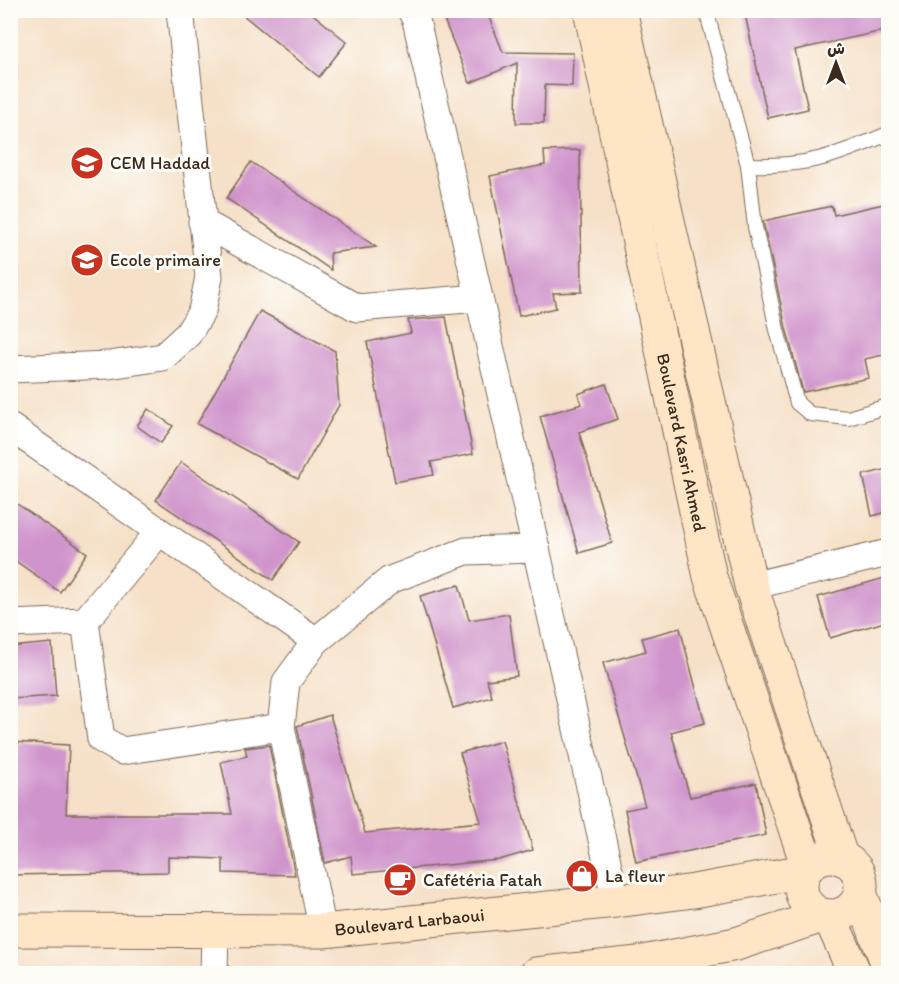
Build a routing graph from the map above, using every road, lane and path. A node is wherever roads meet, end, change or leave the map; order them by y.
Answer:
1 (180, 10) edge
2 (411, 10) edge
3 (590, 10) edge
4 (620, 10) edge
5 (706, 10) edge
6 (888, 134) edge
7 (748, 165) junction
8 (202, 222) junction
9 (479, 298) junction
10 (10, 369) edge
11 (888, 406) edge
12 (10, 427) edge
13 (159, 532) junction
14 (536, 549) junction
15 (888, 553) edge
16 (751, 586) junction
17 (85, 621) junction
18 (10, 624) edge
19 (316, 641) junction
20 (281, 726) junction
21 (843, 859) junction
22 (806, 869) junction
23 (860, 893) junction
24 (616, 901) junction
25 (826, 916) junction
26 (10, 930) edge
27 (323, 931) junction
28 (215, 932) junction
29 (888, 965) edge
30 (214, 974) edge
31 (536, 974) edge
32 (855, 974) edge

1 - 8 street
2 - 9 street
3 - 22 main road, Boulevard Kasri Ahmed
4 - 16 main road, Boulevard Kasri Ahmed
5 - 7 lane
6 - 7 lane
7 - 11 lane
8 - 9 street
8 - 10 street
9 - 14 street
12 - 13 street
13 - 17 street
13 - 19 street
14 - 19 street
14 - 24 street
15 - 16 street
16 - 21 main road, Boulevard Kasri Ahmed
17 - 18 street
17 - 20 street
19 - 20 street
20 - 27 street
21 - 22 main road
21 - 23 main road
22 - 24 main road, Boulevard Larbaoui
22 - 25 main road
23 - 25 main road
23 - 29 main road
24 - 27 main road, Boulevard Larbaoui
25 - 31 main road
25 - 32 main road
26 - 28 main road, Boulevard Larbaoui
27 - 28 main road, Boulevard Larbaoui
28 - 30 street

